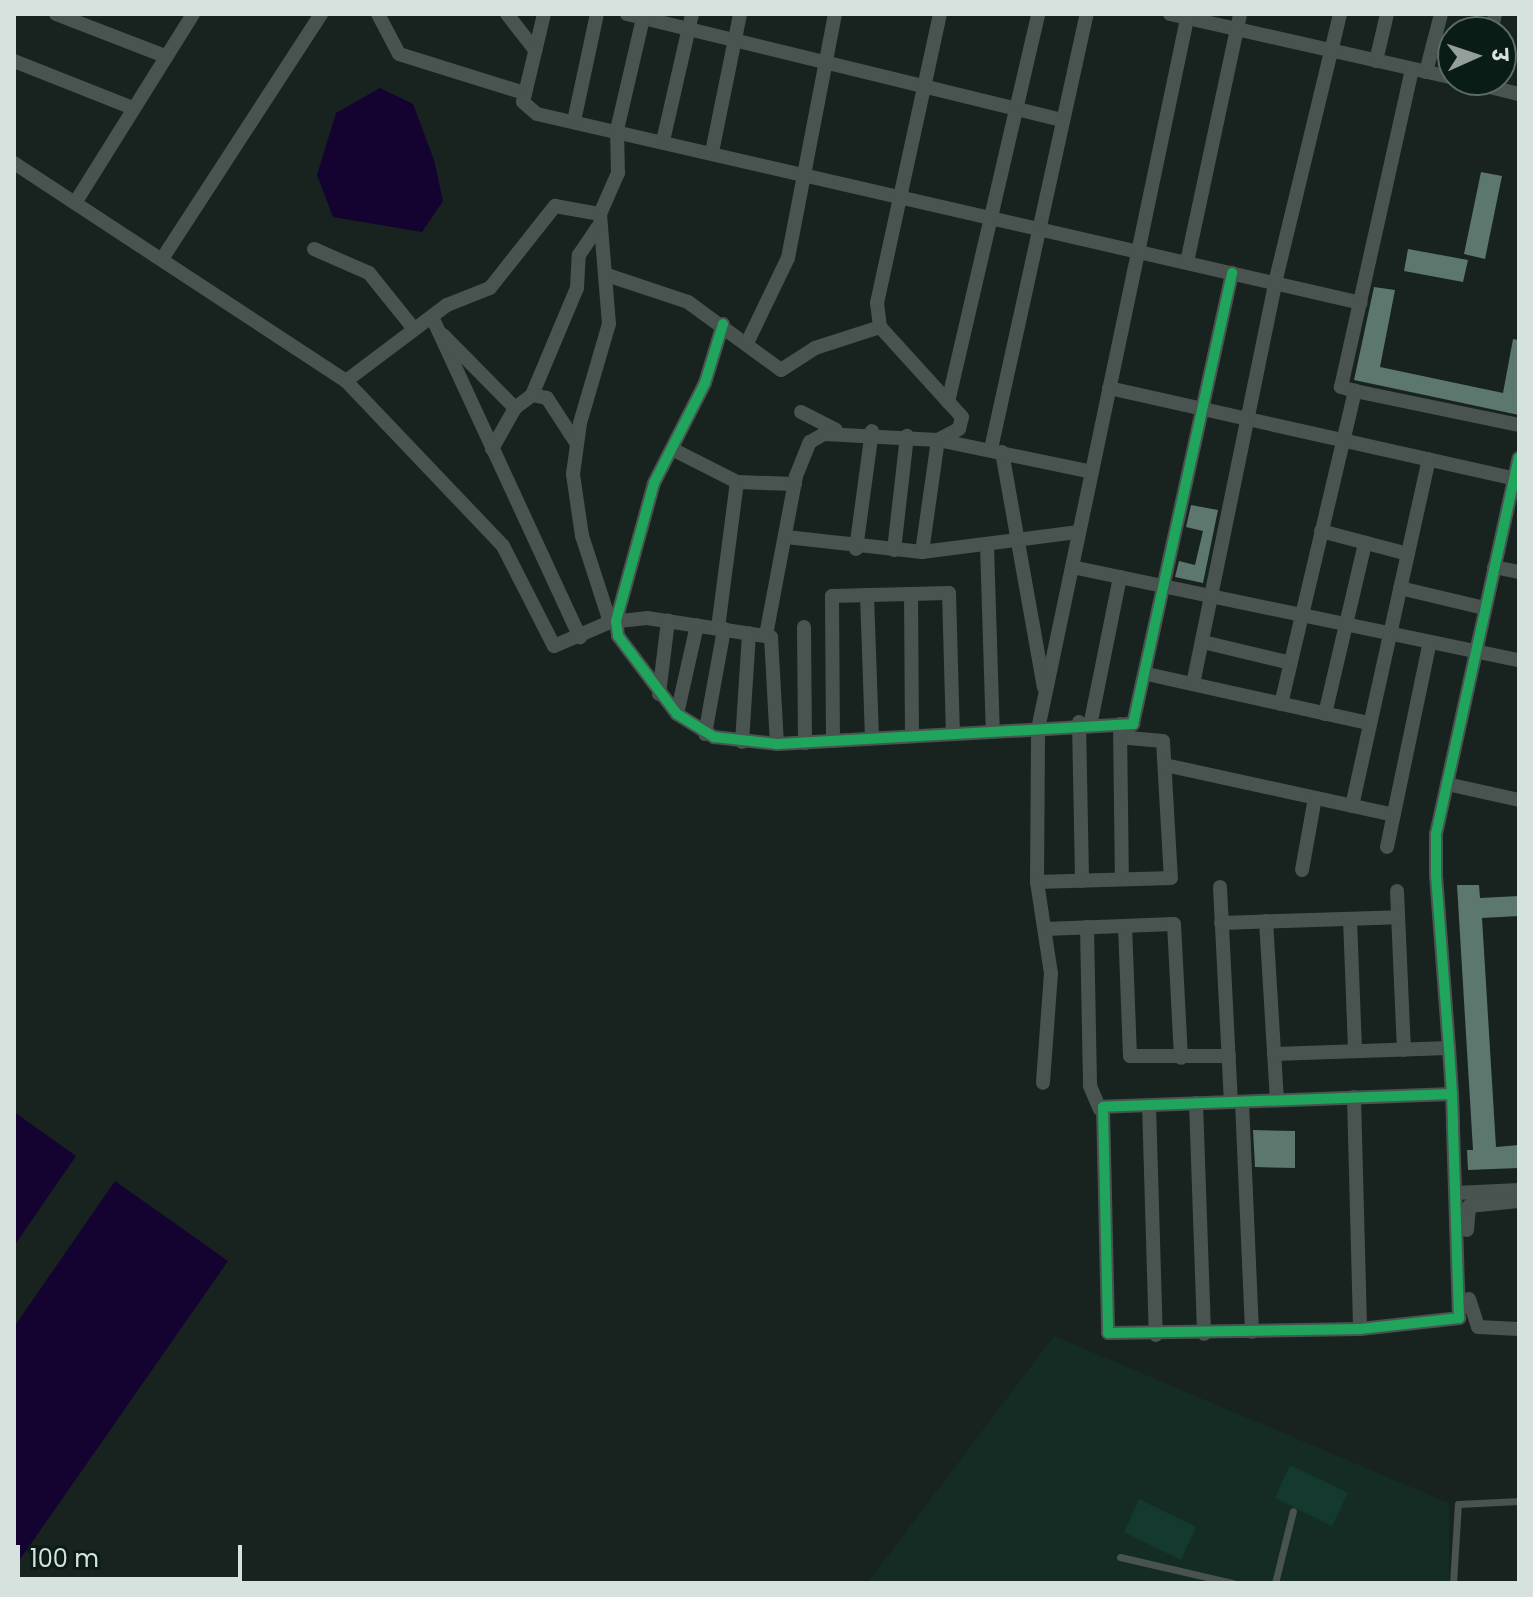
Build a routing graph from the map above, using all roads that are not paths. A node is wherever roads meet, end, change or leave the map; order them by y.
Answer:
1 (56, 14) edge
2 (193, 14) edge
3 (321, 14) edge
4 (378, 14) edge
5 (507, 14) edge
6 (544, 14) edge
7 (597, 14) edge
8 (627, 14) edge
9 (740, 14) edge
10 (835, 14) edge
11 (940, 14) edge
12 (1038, 14) edge
13 (1087, 14) edge
14 (1170, 14) edge
15 (1340, 14) edge
16 (1387, 14) edge
17 (1441, 14) edge
18 (644, 16) edge
19 (1188, 16) edge
20 (1238, 21) edge
21 (690, 22) edge
22 (735, 40) junction
23 (535, 50) junction
24 (1331, 50) junction
25 (165, 56) junction
26 (14, 61) edge
27 (1376, 61) junction
28 (825, 62) junction
29 (1419, 70) junction
30 (1437, 74) edge
31 (923, 86) junction
32 (524, 93) junction
33 (130, 107) junction
34 (1016, 109) junction
35 (1062, 120) junction
36 (574, 121) junction
37 (617, 130) junction
38 (663, 141) junction
39 (712, 152) junction
40 (14, 163) edge
41 (804, 172) junction
42 (900, 194) junction
43 (75, 203) junction
44 (992, 216) junction
45 (599, 220) junction
46 (1038, 227) junction
47 (314, 249) dead end
48 (1138, 251) junction
49 (162, 259) junction
50 (1187, 262) junction
51 (1232, 273) junction
52 (607, 275) junction
53 (1275, 283) junction
54 (1361, 303) junction
55 (432, 317) junction
56 (723, 324) junction
57 (880, 327) junction
58 (414, 329) junction
59 (439, 333) junction
60 (748, 341) junction
61 (346, 381) junction
62 (1109, 388) junction
63 (1355, 391) junction
64 (532, 395) junction
65 (948, 402) junction
66 (515, 408) junction
67 (1201, 408) junction
68 (801, 412) dead end
69 (1251, 418) junction
70 (1519, 425) edge
71 (836, 430) junction
72 (872, 431) junction
73 (907, 436) junction
74 (1345, 439) junction
75 (938, 440) junction
76 (575, 441) junction
77 (492, 449) junction
78 (672, 449) junction
79 (996, 450) junction
80 (1519, 458) edge
81 (1429, 459) junction
82 (1092, 472) junction
83 (1516, 480) edge
84 (737, 482) junction
85 (795, 484) junction
86 (1321, 531) junction
87 (1079, 532) junction
88 (786, 537) junction
89 (1017, 542) junction
90 (1365, 543) junction
91 (987, 546) junction
92 (856, 549) junction
93 (894, 550) junction
94 (922, 552) junction
95 (1408, 554) junction
96 (1072, 567) junction
97 (1494, 567) junction
98 (1519, 572) edge
99 (1120, 577) junction
100 (1161, 586) junction
101 (1400, 588) junction
102 (911, 594) junction
103 (867, 595) junction
104 (1213, 597) junction
105 (1484, 608) junction
106 (1302, 616) junction
107 (668, 621) junction
108 (613, 622) junction
109 (697, 625) junction
110 (1345, 625) junction
111 (804, 627) dead end
112 (721, 629) junction
113 (749, 633) junction
114 (1389, 634) junction
115 (766, 635) junction
116 (580, 637) junction
117 (1203, 642) junction
118 (1430, 642) junction
119 (1474, 651) junction
120 (1519, 660) edge
121 (1291, 663) junction
122 (1147, 674) junction
123 (1193, 684) junction
124 (1046, 693) junction
125 (659, 694) junction
126 (1281, 704) junction
127 (677, 714) junction
128 (1325, 714) junction
129 (1085, 722) junction
130 (1368, 723) junction
131 (1123, 724) junction
132 (1038, 729) junction
133 (993, 732) junction
134 (705, 734) junction
135 (953, 734) junction
136 (912, 735) junction
137 (872, 738) junction
138 (833, 741) junction
139 (742, 742) junction
140 (805, 743) junction
141 (777, 744) junction
142 (1165, 765) junction
143 (1447, 784) junction
144 (1315, 798) junction
145 (1519, 800) edge
146 (1352, 806) junction
147 (1394, 815) junction
148 (1387, 847) dead end
149 (1302, 870) dead end
150 (1122, 879) junction
151 (1082, 881) junction
152 (1037, 882) junction
153 (1220, 887) dead end
154 (1397, 891) dead end
155 (1398, 917) junction
156 (1350, 919) junction
157 (1266, 921) junction
158 (1221, 923) junction
159 (1125, 926) junction
160 (1087, 927) junction
161 (1045, 929) junction
162 (1449, 1048) junction
163 (1404, 1050) junction
164 (1355, 1051) junction
165 (1274, 1054) junction
166 (1229, 1056) junction
167 (1181, 1058) junction
168 (1043, 1083) dead end
169 (1452, 1094) junction
170 (1354, 1097) junction
171 (1277, 1100) junction
172 (1237, 1102) junction
173 (1196, 1103) junction
174 (1149, 1105) junction
175 (1100, 1109) junction
176 (1519, 1190) edge
177 (1456, 1193) junction
178 (1519, 1201) edge
179 (1360, 1329) junction
180 (1519, 1329) edge
181 (1252, 1332) junction
182 (1204, 1334) junction
183 (1156, 1335) junction
184 (1519, 1501) edge
185 (1293, 1511) dead end
186 (1120, 1557) dead end
187 (1233, 1583) edge
188 (1275, 1583) edge
189 (1453, 1583) edge

1 - 25 street
2 - 25 street
3 - 49 street
4 - 32 street
5 - 23 street
6 - 23 street
7 - 36 street
8 - 18 street
9 - 22 street
10 - 28 street
11 - 31 street
12 - 34 street
13 - 35 street
14 - 19 street
15 - 24 street
16 - 27 street
17 - 29 street
18 - 21 street
18 - 37 street
19 - 20 street
19 - 48 street
20 - 24 street
20 - 50 street
21 - 22 street
21 - 38 street
22 - 28 street
22 - 39 street
23 - 32 street
24 - 27 street
24 - 53 street
25 - 33 street
26 - 33 street
27 - 29 street
28 - 31 street
28 - 41 street
29 - 30 street
29 - 54 street
31 - 34 street
31 - 42 street
32 - 36 street
33 - 43 street
34 - 35 street
34 - 44 street
35 - 46 street
36 - 37 street
37 - 38 street
37 - 45 street
38 - 39 street
39 - 41 street
40 - 43 street
41 - 42 street
41 - 60 street
42 - 44 street
42 - 57 street
43 - 49 street
44 - 46 street
44 - 65 street
45 - 52 street
45 - 55 street
45 - 64 street
46 - 48 street
46 - 79 street
47 - 58 street
48 - 50 street
48 - 62 street
49 - 61 street
50 - 51 street
51 - 53 street
51 - 67 street
52 - 56 street
52 - 76 street
53 - 54 street
53 - 69 street
54 - 63 street
55 - 58 street
55 - 59 street
56 - 60 street
56 - 78 street
57 - 60 street
57 - 65 street
58 - 61 street
59 - 66 street
59 - 77 street
61 - 116 street
62 - 67 street
62 - 82 street
63 - 70 street
63 - 74 street
64 - 66 street
64 - 76 street
65 - 75 street
66 - 77 street
67 - 69 street
67 - 100 street
68 - 71 street
69 - 74 street
69 - 104 street
71 - 72 street
71 - 85 street
72 - 73 street
72 - 92 street
73 - 75 street
73 - 93 street
74 - 81 street
74 - 86 street
75 - 79 street
75 - 94 street
76 - 108 street
77 - 116 street
78 - 84 street
78 - 108 street
79 - 82 street
79 - 89 street
80 - 83 street
81 - 83 street
81 - 95 street
82 - 87 street
83 - 97 street
84 - 85 street
84 - 112 street
85 - 88 street
86 - 90 street
86 - 106 street
87 - 89 street
87 - 96 street
88 - 92 street
88 - 115 street
89 - 91 street
89 - 124 street
90 - 95 street
90 - 110 street
91 - 94 street
91 - 133 street
92 - 93 street
93 - 94 street
95 - 101 street
96 - 99 street
96 - 124 street
97 - 98 street
97 - 105 street
99 - 100 street
99 - 129 street
100 - 104 street
100 - 122 street
101 - 105 street
101 - 114 street
102 - 103 street
102 - 135 street
102 - 136 street
103 - 137 street
103 - 138 street
104 - 106 street
104 - 117 street
105 - 119 street
106 - 110 street
106 - 121 street
107 - 108 street
107 - 109 street
107 - 125 street
108 - 116 street
108 - 125 street
109 - 112 street
109 - 127 street
110 - 114 street
110 - 128 street
111 - 140 street
112 - 113 street
112 - 134 street
113 - 115 street
113 - 139 street
114 - 118 street
114 - 130 street
115 - 141 street
117 - 121 street
117 - 123 street
118 - 119 street
118 - 147 street
119 - 120 street
119 - 143 street
121 - 126 street
122 - 123 street
122 - 131 street
123 - 126 street
124 - 132 street
125 - 127 street
126 - 128 street
127 - 134 street
128 - 130 street
129 - 131 street
129 - 132 street
129 - 151 street
130 - 146 street
131 - 142 street
131 - 150 street
132 - 133 street
132 - 152 street
133 - 135 street
134 - 139 street
135 - 136 street
136 - 137 street
137 - 138 street
138 - 140 street
139 - 141 street
140 - 141 street
142 - 144 street
142 - 150 street
143 - 145 street
143 - 162 street
144 - 146 street
144 - 149 street
146 - 147 street
147 - 148 street
150 - 151 street
151 - 152 street
152 - 161 street
153 - 158 street
154 - 155 street
155 - 156 street
155 - 163 street
156 - 157 street
156 - 164 street
157 - 158 street
157 - 165 street
158 - 166 street
159 - 160 street
159 - 167 street
159 - 167 street
160 - 161 street
160 - 175 street
161 - 168 street
162 - 163 street
162 - 169 street
163 - 164 street
164 - 165 street
165 - 171 street
166 - 167 street
166 - 172 street
169 - 170 street
169 - 177 street
170 - 171 street
170 - 179 street
171 - 172 street
172 - 173 street
172 - 181 street
173 - 174 street
173 - 182 street
174 - 175 street
174 - 183 street
175 - 183 street
176 - 177 street
177 - 179 street
178 - 180 street
179 - 181 street
181 - 182 street
182 - 183 street
184 - 189 lane
185 - 188 lane
186 - 187 lane

